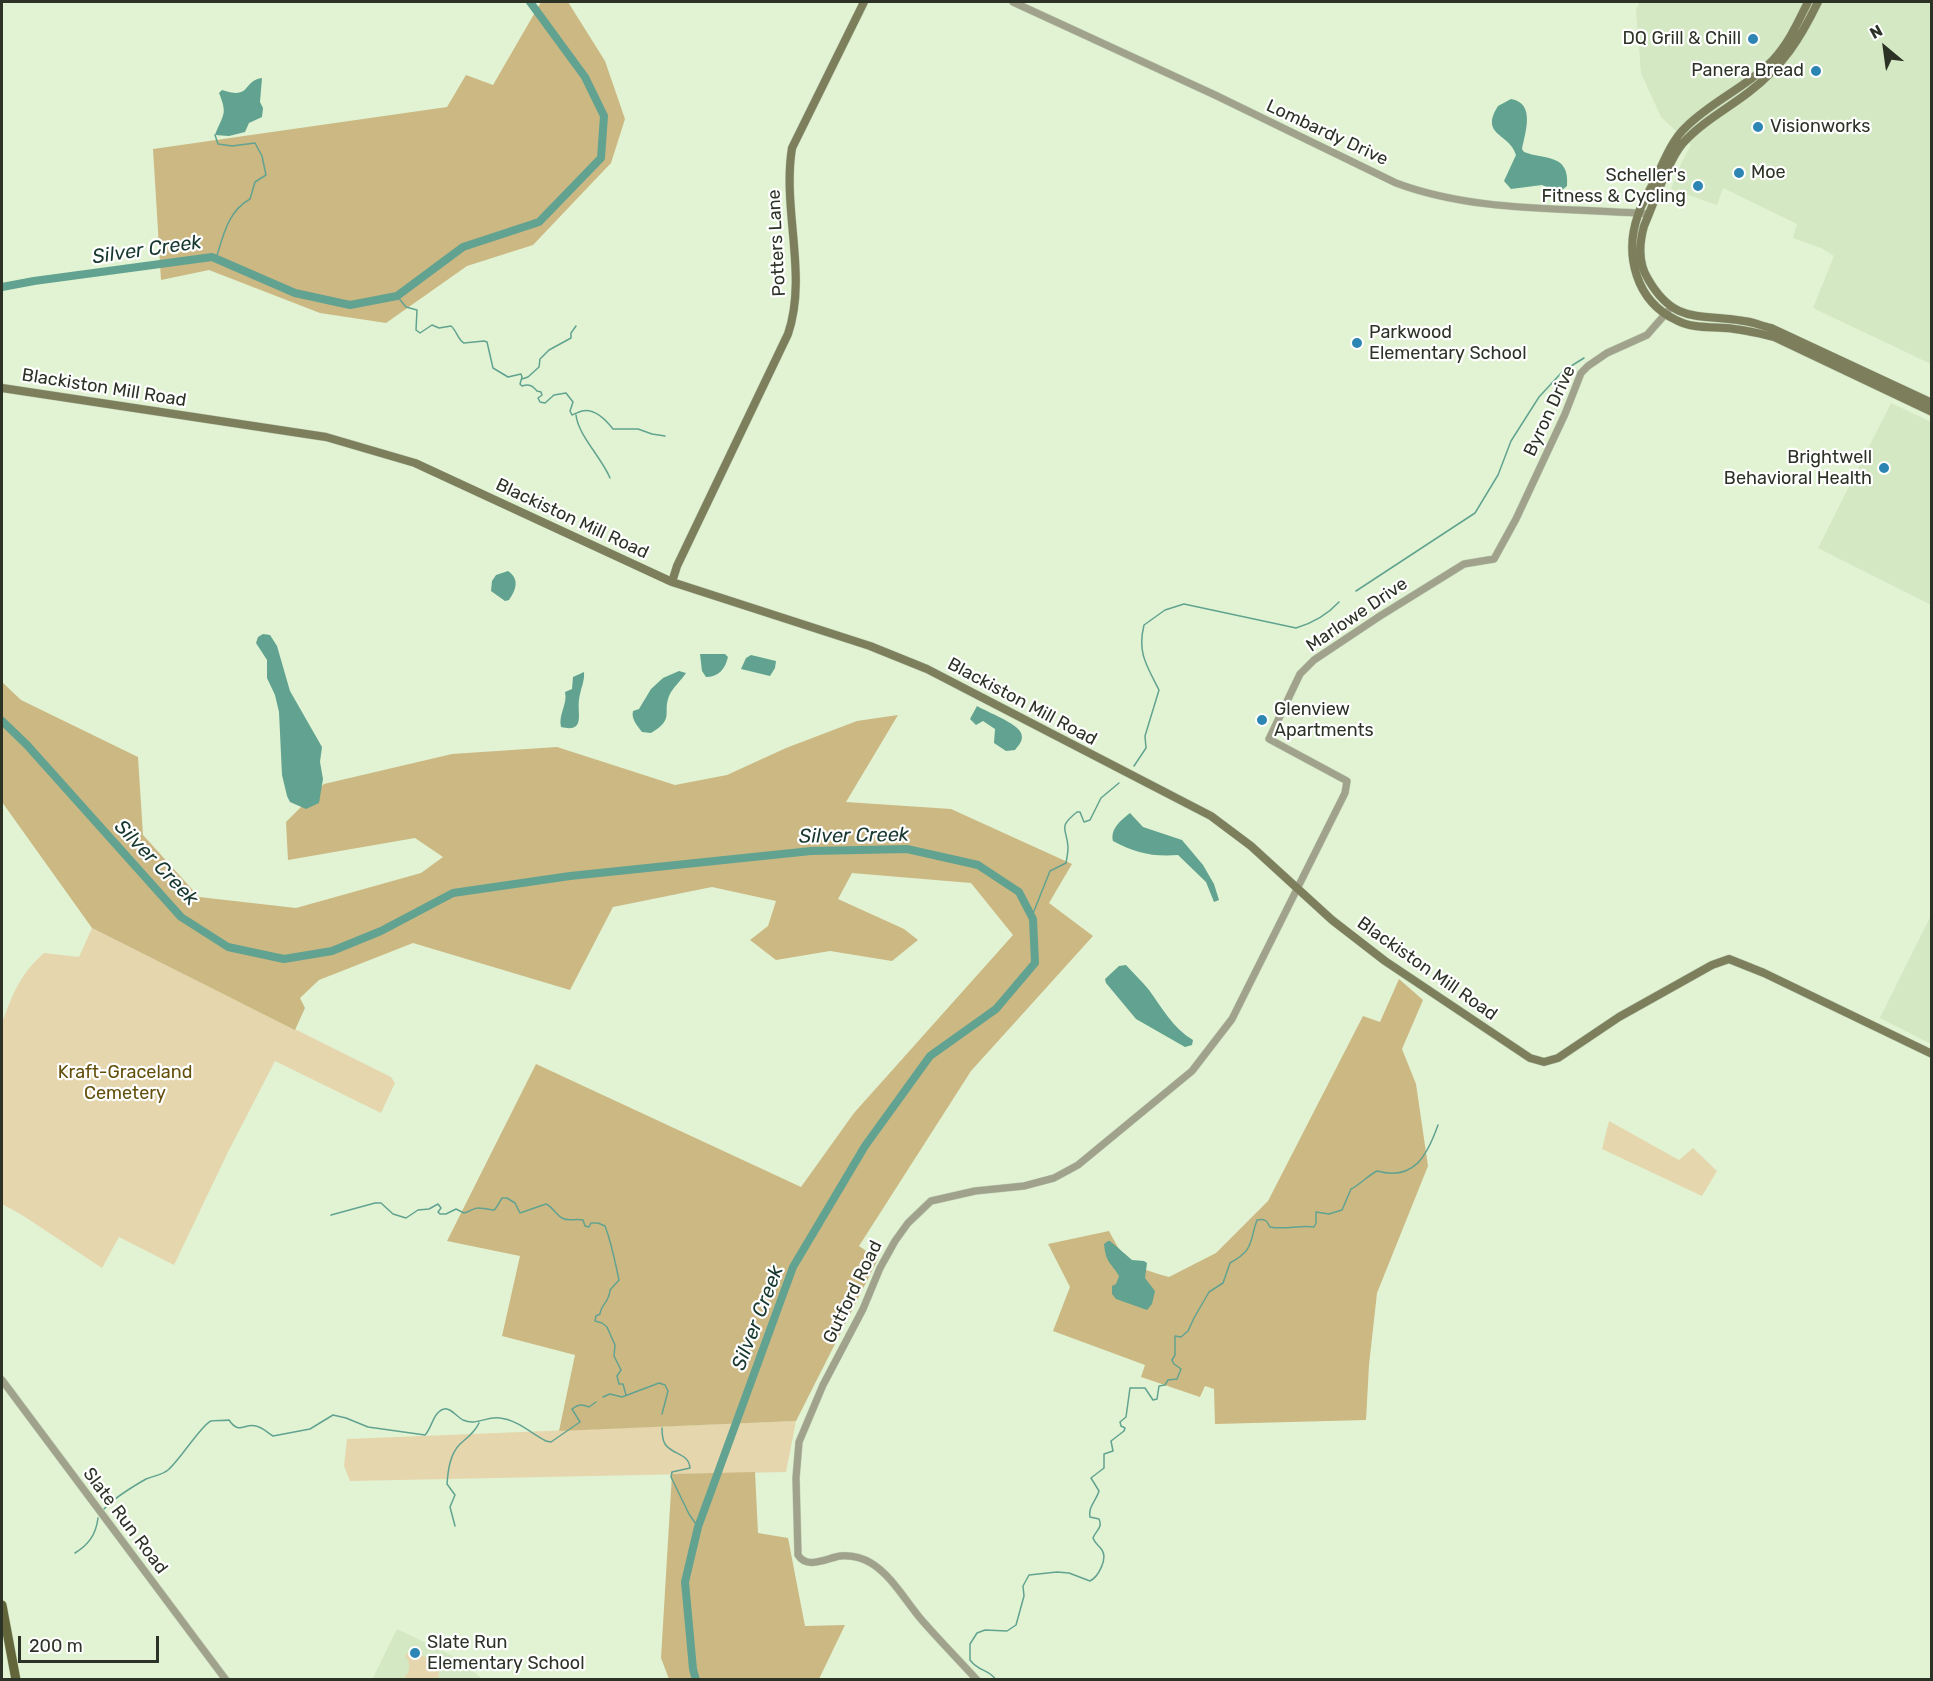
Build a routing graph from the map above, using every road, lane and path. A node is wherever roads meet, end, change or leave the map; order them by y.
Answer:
1 (864, 2) edge
2 (1013, 2) edge
3 (1808, 2) edge
4 (1818, 2) edge
5 (1801, 27) junction
6 (1638, 213) junction
7 (1649, 214) junction
8 (1672, 306) junction
9 (1665, 314) junction
10 (2, 388) edge
11 (1908, 396) junction
12 (1932, 403) edge
13 (1932, 412) edge
14 (1490, 560) joint
15 (672, 582) junction
16 (1297, 889) junction
17 (1932, 1054) edge
18 (2, 1380) edge
19 (2, 1605) edge
20 (16, 1680) edge
21 (226, 1680) edge
22 (977, 1680) edge

1 - 15 main road, Potters Lane
2 - 6 street, Lombardy Drive
3 - 5 main road
4 - 5 main road
5 - 6 main road
5 - 7 main road
6 - 7 street, Lombardy Drive
6 - 9 main road
7 - 8 main road
8 - 9 street, Byron Drive
8 - 11 main road
9 - 11 main road
9 - 14 street, Byron Drive
10 - 15 main road, Blackiston Mill Road
11 - 12 main road
11 - 13 main road
14 - 16 street, Marlowe Drive
15 - 16 main road, Blackiston Mill Road
16 - 17 main road, Blackiston Mill Road
16 - 22 street, Gutford Road
18 - 21 street, Slate Run Road
19 - 20 main road

